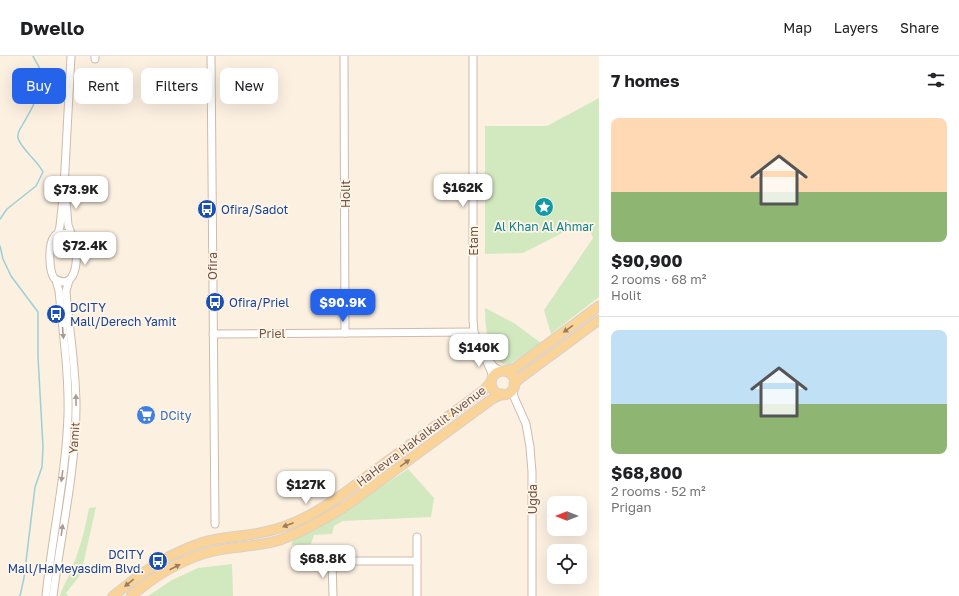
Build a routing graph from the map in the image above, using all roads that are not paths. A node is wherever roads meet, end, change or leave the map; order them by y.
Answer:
1 (72, 56) edge
2 (211, 56) edge
3 (344, 56) edge
4 (472, 56) edge
5 (64, 188) junction
6 (58, 234) junction
7 (72, 236) junction
8 (56, 280) junction
9 (69, 280) junction
10 (599, 306) edge
11 (599, 320) edge
12 (474, 332) junction
13 (345, 333) junction
14 (213, 334) junction
15 (483, 353) junction
16 (503, 371) junction
17 (492, 380) junction
18 (509, 390) junction
19 (215, 524) dead end
20 (417, 537) dead end
21 (417, 561) junction
22 (46, 596) edge
23 (54, 596) edge
24 (113, 596) edge
25 (131, 596) edge
26 (333, 596) edge
27 (416, 596) edge
28 (532, 596) edge

1 - 5 street
2 - 14 street, Ofira
3 - 13 street, Holit
4 - 12 street, Etam
5 - 6 street
5 - 7 street
6 - 7 street
6 - 8 street, Yamit
7 - 9 street, Yamit
8 - 9 street
8 -> 22 street, Yamit
23 -> 9 street, Yamit
10 -> 16 main road
11 - 18 main road, HaHevra HaKalkalit Avenue
12 - 13 street, Priel
12 - 15 street, Etam
13 - 14 street, Priel
14 - 19 street, Ofira
15 - 16 street, Etam
15 - 17 street, Etam
16 - 17 main road
16 - 18 main road
17 - 18 main road
17 -> 24 main road, HaHevra HaKalkalit Avenue
25 -> 18 main road, HaHevra HaKalkalit Avenue
18 - 28 street, Ugda
20 - 21 street
21 - 26 street
21 - 27 street

